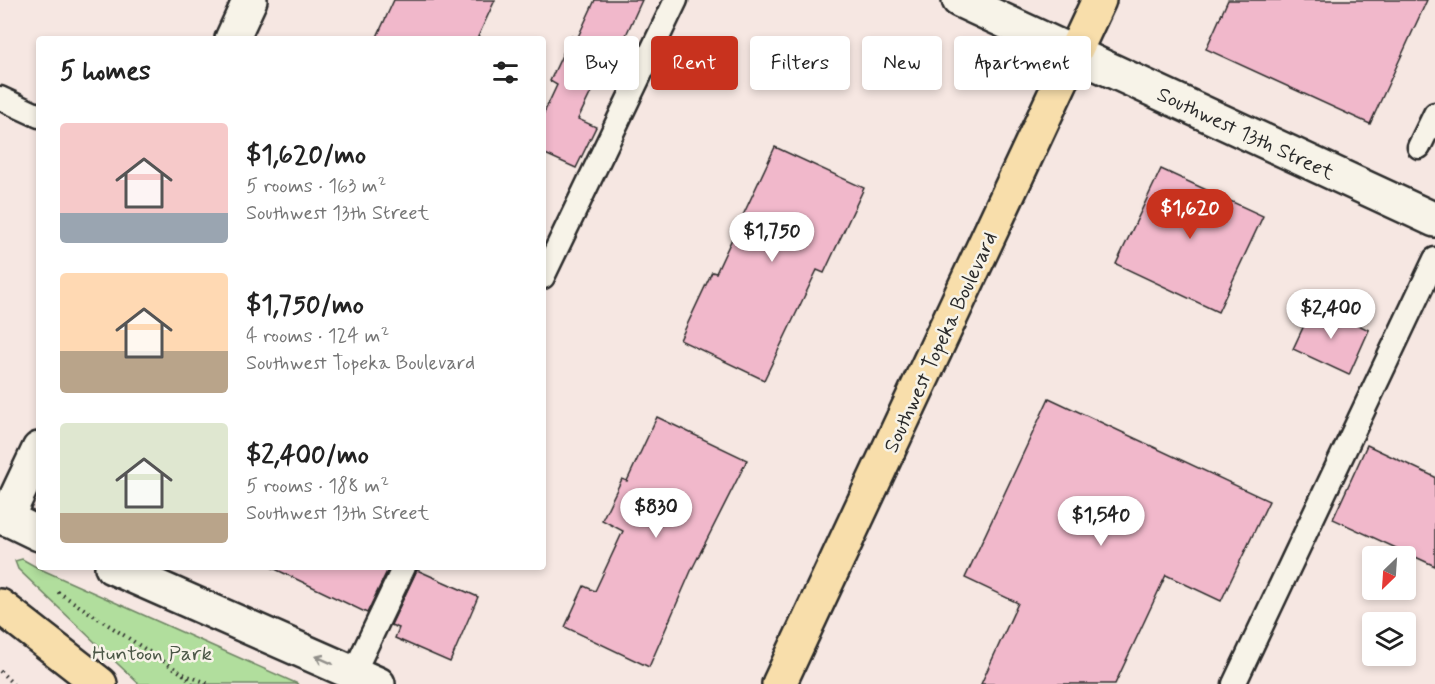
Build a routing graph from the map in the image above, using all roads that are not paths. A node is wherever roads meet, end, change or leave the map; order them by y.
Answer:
1 (250, 0) edge
2 (676, 0) edge
3 (959, 0) edge
4 (1099, 0) edge
5 (233, 36) edge
6 (1036, 36) edge
7 (1082, 36) edge
8 (1091, 62) edge
9 (1057, 90) edge
10 (0, 98) edge
11 (1435, 114) edge
12 (36, 115) edge
13 (1419, 147) dead end
14 (1435, 220) edge
15 (1435, 259) edge
16 (546, 271) edge
17 (36, 455) edge
18 (2, 523) edge
19 (36, 533) edge
20 (119, 570) edge
21 (403, 570) edge
22 (0, 608) edge
23 (366, 678) edge
24 (79, 684) edge
25 (100, 684) edge
26 (779, 684) edge
27 (1234, 684) edge

1 - 5 street
2 - 16 lane
3 - 6 street, Southwest 13th Street
4 - 7 main road, Southwest Topeka Boulevard
8 - 14 street, Southwest 13th Street
9 - 26 main road, Southwest Topeka Boulevard
10 - 12 lane
11 - 13 lane
15 - 27 lane
17 - 18 street
18 - 19 street
23 -> 20 street
21 - 23 lane
22 - 24 street
22 - 25 main road

